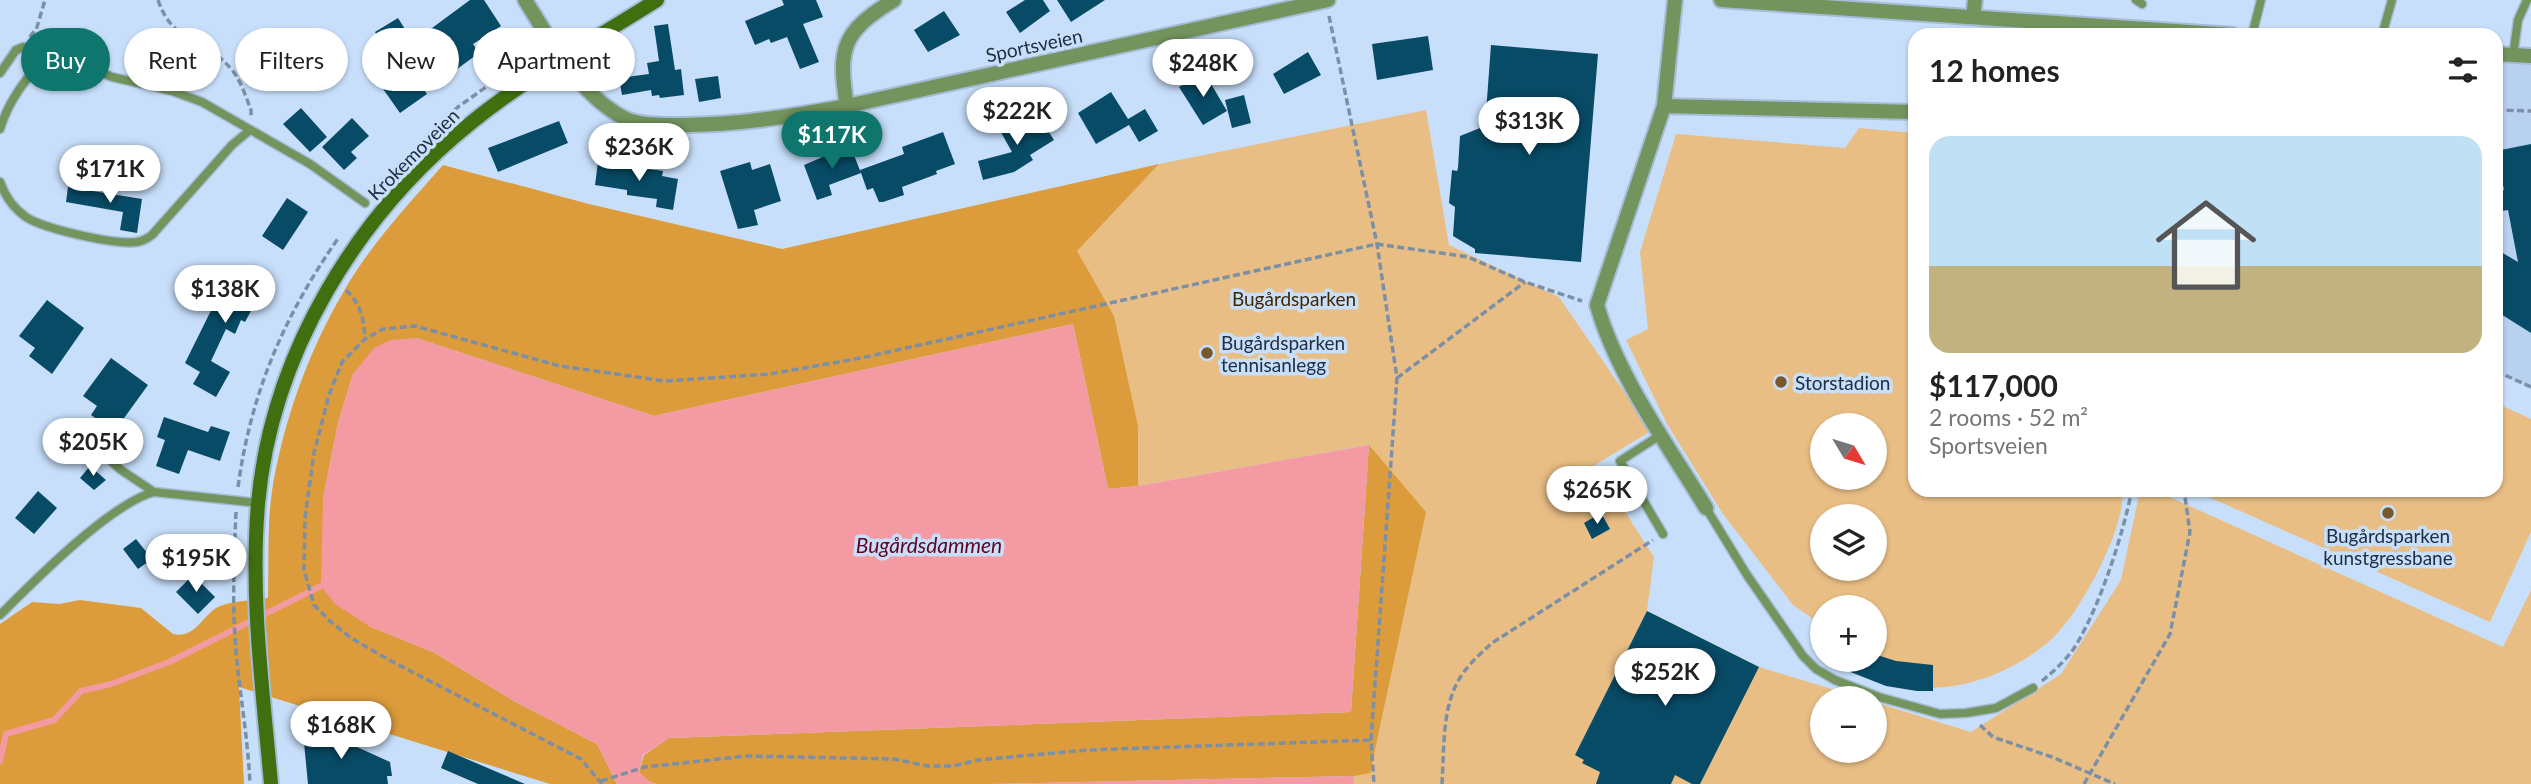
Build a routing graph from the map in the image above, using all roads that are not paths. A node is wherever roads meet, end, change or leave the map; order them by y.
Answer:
1 (525, 0) edge
2 (657, 0) edge
3 (894, 0) edge
4 (1326, 0) edge
5 (1675, 0) edge
6 (1721, 0) edge
7 (1975, 0) edge
8 (2261, 0) edge
9 (2392, 0) edge
10 (2527, 0) edge
11 (1761, 1) edge
12 (874, 5) edge
13 (1973, 17) junction
14 (543, 28) edge
15 (612, 28) edge
16 (2132, 28) edge
17 (2254, 28) edge
18 (2384, 28) edge
19 (21, 48) edge
20 (2503, 55) edge
21 (2513, 56) junction
22 (2531, 56) edge
23 (0, 74) edge
24 (110, 75) edge
25 (21, 85) edge
26 (515, 91) edge
27 (590, 91) edge
28 (847, 106) junction
29 (1664, 106) junction
30 (1908, 112) edge
31 (0, 129) edge
32 (250, 130) junction
33 (0, 182) edge
34 (365, 202) dead end
35 (1661, 434) junction
36 (93, 445) dead end
37 (154, 492) junction
38 (258, 503) junction
39 (1706, 508) joint
40 (1663, 534) road end
41 (0, 615) edge
42 (2033, 688) road end
43 (271, 784) edge

1 - 14 street, Sportsveien
2 - 15 main road, Krokemoveien
3 - 12 street
4 - 28 street, Sportsveien
5 - 29 street
6 - 11 street
7 - 13 street
8 - 17 lane
9 - 18 lane
10 - 21 lane
11 - 13 street
12 - 28 street
13 - 16 street
19 - 23 lane
20 - 21 street
21 - 22 street
24 - 32 lane
25 - 31 lane
26 - 38 main road, Krokemoveien
27 - 28 street, Sportsveien
29 - 30 street
29 - 35 street
32 - 33 lane
32 - 34 lane
35 - 39 street
35 - 40 lane
36 - 37 lane
37 - 38 lane
37 - 41 lane
38 - 43 main road, Krokemoveien
39 - 42 lane

